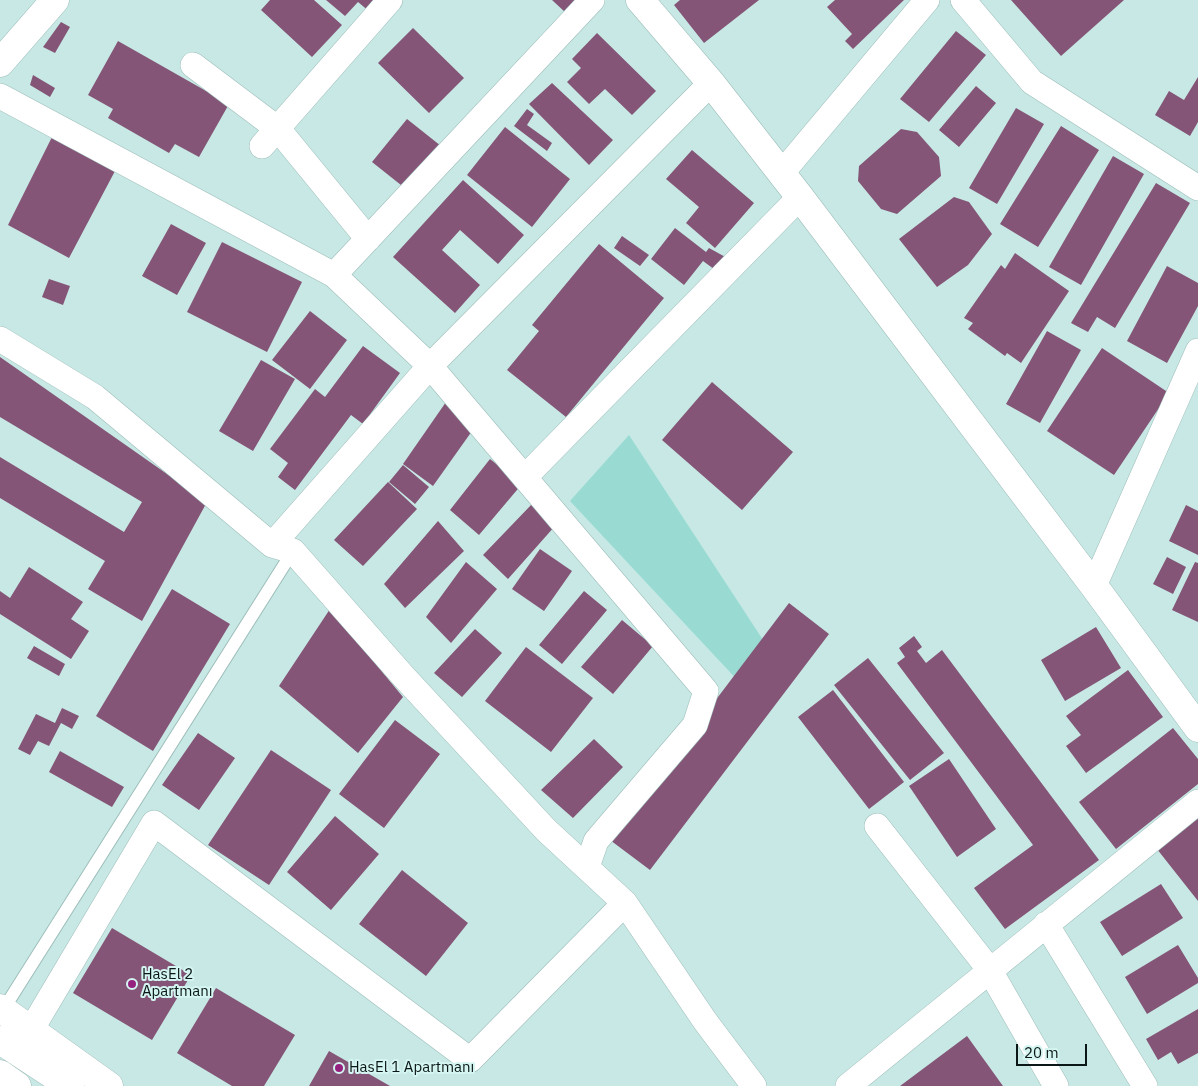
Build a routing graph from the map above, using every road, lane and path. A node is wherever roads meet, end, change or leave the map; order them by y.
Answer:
1 (55, 0) edge
2 (390, 0) edge
3 (592, 0) edge
4 (640, 0) edge
5 (927, 0) edge
6 (963, 0) edge
7 (0, 63) edge
8 (193, 65) dead end
9 (711, 83) junction
10 (0, 96) edge
11 (270, 138) junction
12 (782, 174) junction
13 (1198, 188) edge
14 (800, 197) junction
15 (368, 239) junction
16 (334, 275) junction
17 (0, 339) edge
18 (1198, 351) edge
19 (430, 366) junction
20 (525, 476) junction
21 (282, 548) junction
22 (1094, 586) junction
23 (1198, 728) edge
24 (1198, 802) edge
25 (877, 826) dead end
26 (587, 867) junction
27 (625, 903) junction
28 (1046, 924) junction
29 (989, 969) junction
30 (1, 1009) edge
31 (31, 1030) junction
32 (0, 1040) edge
33 (0, 1074) edge
34 (17, 1086) edge
35 (70, 1086) edge
36 (109, 1086) edge
37 (754, 1086) edge
38 (848, 1086) edge
39 (1056, 1086) edge
40 (1145, 1086) edge

1 - 7 street
2 - 11 street
3 - 15 street
4 - 9 street
5 - 12 street
6 - 13 street
8 - 11 street
9 - 12 street
9 - 19 street
10 - 16 street
11 - 15 street
12 - 14 street
14 - 20 street
14 - 22 street
15 - 16 street
16 - 19 street
17 - 21 street
18 - 22 street
19 - 20 street
19 - 21 street
20 - 26 street
21 - 26 street
21 - 30 lane
22 - 23 street
24 - 28 street
25 - 29 street
26 - 27 street
27 - 31 street
27 - 37 street
28 - 29 street
28 - 40 street
29 - 38 street
29 - 39 street
30 - 31 street
31 - 36 street
32 - 35 street
33 - 34 street

